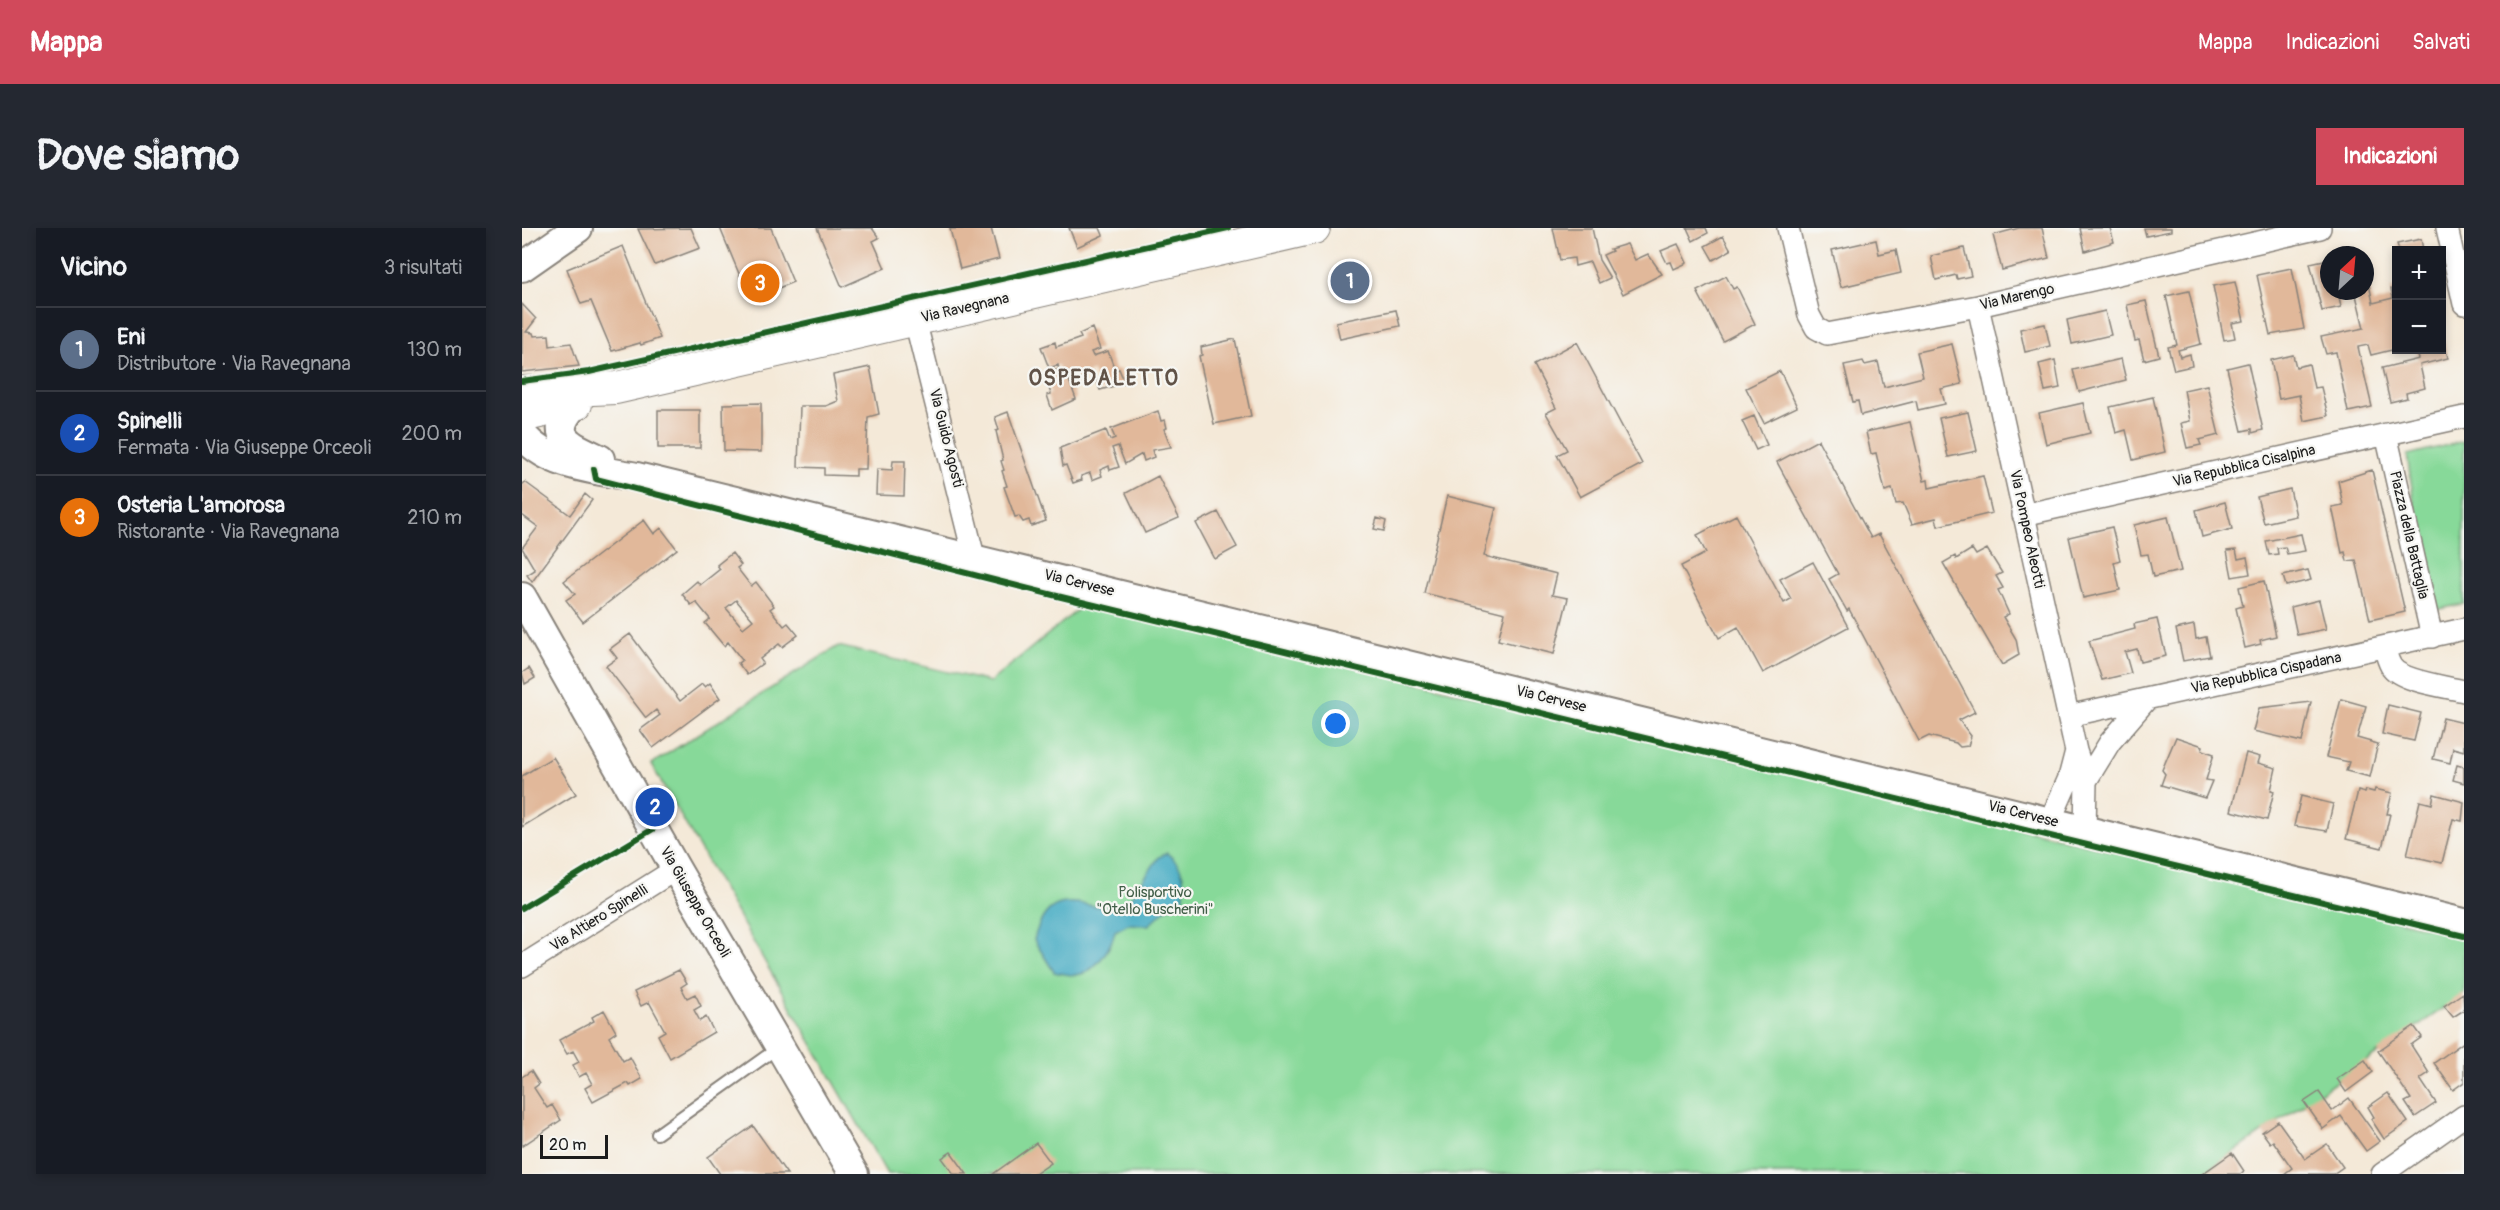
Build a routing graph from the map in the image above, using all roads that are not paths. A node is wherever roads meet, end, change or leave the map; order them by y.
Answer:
1 (578, 228) edge
2 (1314, 228) edge
3 (1788, 228) edge
4 (2320, 228) edge
5 (2447, 228) edge
6 (522, 267) edge
7 (2464, 304) edge
8 (1978, 306) junction
9 (915, 320) junction
10 (616, 388) junction
11 (522, 392) edge
12 (574, 405) junction
13 (522, 416) edge
14 (2464, 417) edge
15 (522, 434) edge
16 (2386, 434) junction
17 (637, 477) junction
18 (2024, 515) junction
19 (974, 557) junction
20 (522, 597) edge
21 (2464, 629) edge
22 (2432, 637) junction
23 (2385, 648) junction
24 (2464, 692) edge
25 (2147, 699) junction
26 (2068, 716) junction
27 (2076, 752) junction
28 (2086, 781) junction
29 (2050, 821) junction
30 (2085, 830) junction
31 (676, 869) junction
32 (2464, 923) edge
33 (522, 966) edge
34 (780, 1047) junction
35 (2464, 1116) edge
36 (657, 1134) dead end
37 (854, 1174) edge
38 (2382, 1174) edge

1 - 6 main road
2 - 9 main road, Via Ravegnana
3 - 8 street, Via Marengo
4 - 8 street, Via Marengo
5 - 7 street
8 - 18 street, Via Pompeo Aleotti
9 - 10 main road, Via Ravegnana
9 - 19 street, Via Guido Agosti
10 - 11 main road, Via Ravegnana
10 - 12 main road, Via Ravegnana
12 - 13 main road, Via Ravegnana
12 - 17 main road, Via Cervese
14 - 16 street, Via Repubblica Cisalpina
15 - 17 main road, Via Cervese
16 - 18 street, Via Repubblica Cisalpina
16 - 22 street, Piazza della Battaglia
17 - 19 main road, Via Cervese
18 - 26 street, Via Pompeo Aleotti
19 - 29 main road, Via Cervese
20 - 31 main road, Via Giuseppe Orceoli
21 - 22 street, Via Repubblica Cispadana
22 - 23 street, Via Repubblica Cispadana
23 - 24 street
23 - 25 street, Via Repubblica Cispadana
25 - 26 street, Via Repubblica Cispadana
25 - 28 street
26 - 27 street, Via Pompeo Aleotti
27 - 28 street, Via Pompeo Aleotti
27 - 29 street
28 - 30 street
29 - 30 main road, Via Cervese
30 - 32 main road, Via Cervese
31 - 33 street, Via Altiero Spinelli
31 - 34 main road, Via Giuseppe Orceoli
34 - 36 lane
34 - 37 main road, Via Giuseppe Orceoli
35 - 38 street

